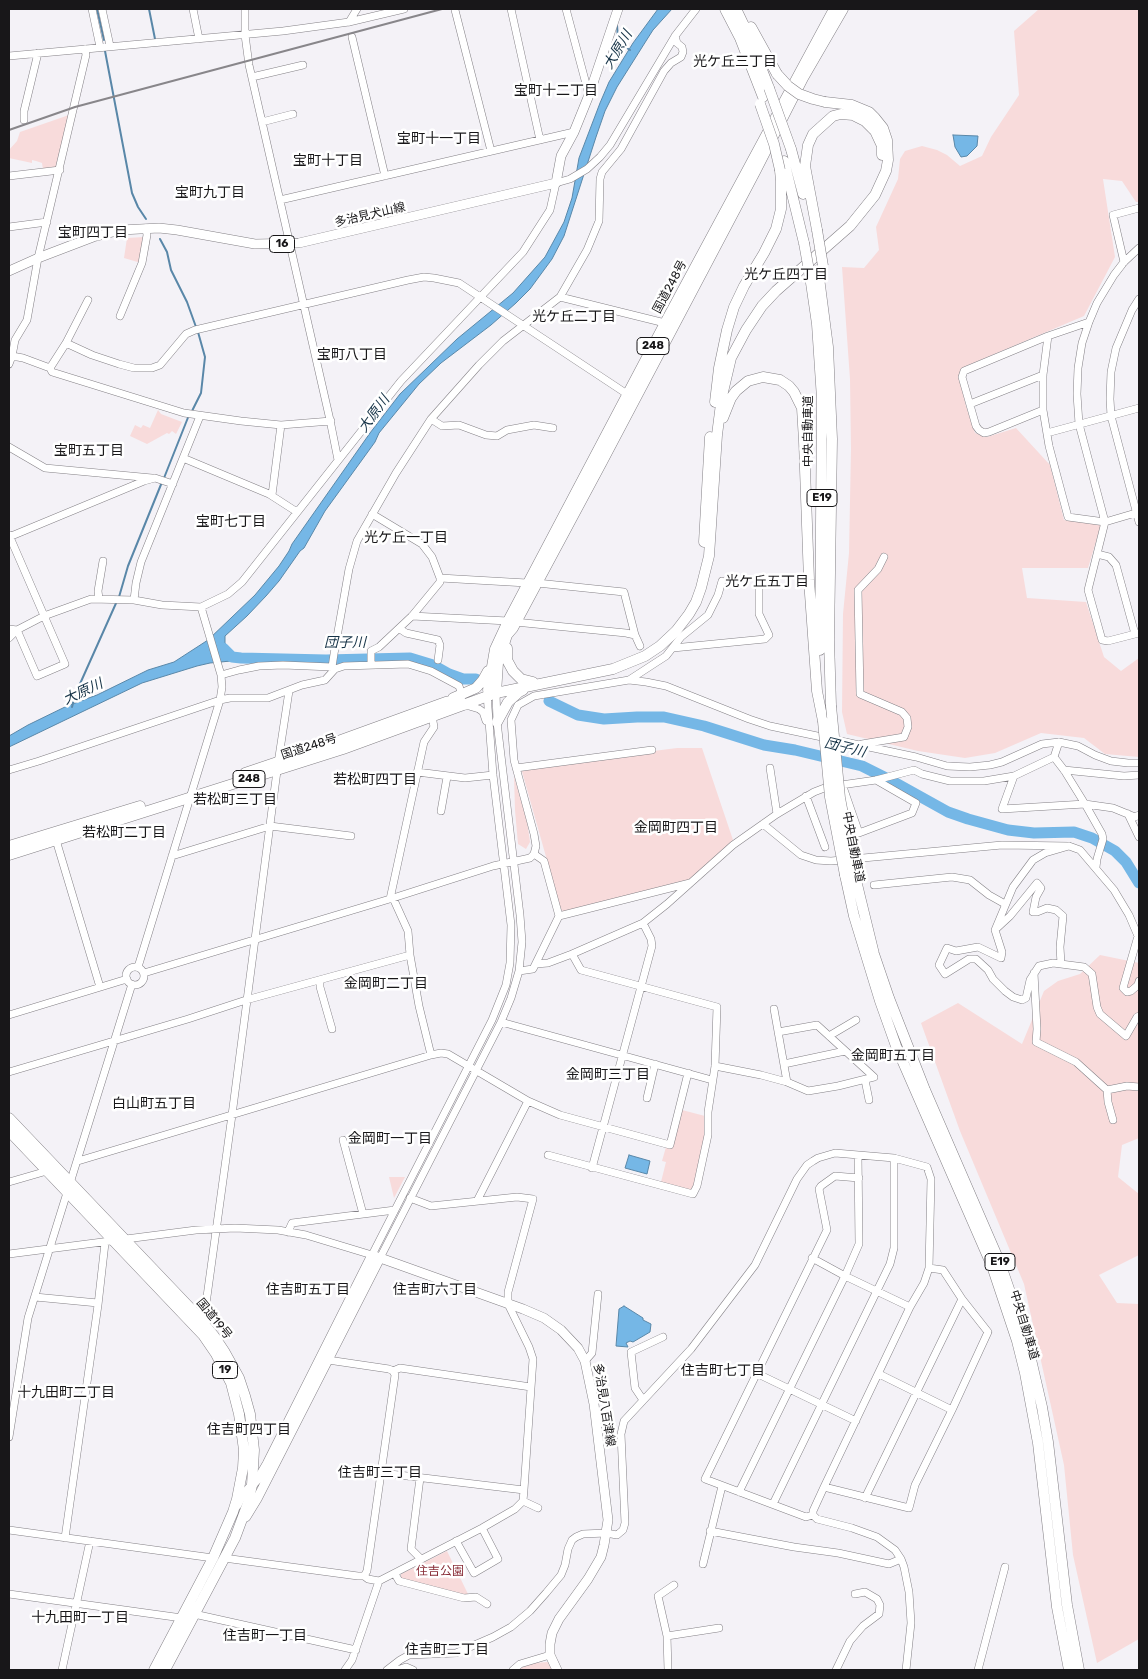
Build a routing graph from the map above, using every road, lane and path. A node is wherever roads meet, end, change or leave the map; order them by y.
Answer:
1 (92, 9) edge
2 (102, 9) edge
3 (193, 9) edge
4 (245, 9) edge
5 (357, 9) edge
6 (404, 9) edge
7 (511, 9) edge
8 (566, 9) edge
9 (618, 9) edge
10 (696, 9) edge
11 (725, 9) edge
12 (736, 9) edge
13 (741, 9) edge
14 (834, 9) edge
15 (843, 9) edge
16 (455, 10) dead end
17 (349, 22) junction
18 (245, 35) junction
19 (675, 36) junction
20 (352, 37) dead end
21 (199, 39) junction
22 (110, 46) junction
23 (100, 47) junction
24 (85, 49) junction
25 (38, 53) junction
26 (9, 56) edge
27 (303, 65) dead end
28 (252, 77) junction
29 (589, 95) junction
30 (293, 114) dead end
31 (24, 120) dead end
32 (262, 122) junction
33 (574, 132) junction
34 (540, 140) junction
35 (491, 151) junction
36 (782, 165) junction
37 (60, 170) junction
38 (9, 176) edge
39 (385, 176) junction
40 (556, 183) junction
41 (280, 200) junction
42 (1139, 208) edge
43 (47, 222) junction
44 (9, 226) edge
45 (146, 228) junction
46 (814, 233) junction
47 (289, 244) junction
48 (1139, 248) edge
49 (38, 258) junction
50 (1124, 262) junction
51 (9, 271) edge
52 (817, 271) junction
53 (560, 297) junction
54 (484, 299) junction
55 (1139, 299) edge
56 (88, 300) dead end
57 (304, 305) junction
58 (120, 316) dead end
59 (1089, 322) junction
60 (665, 323) junction
61 (523, 325) junction
62 (1048, 336) junction
63 (66, 343) junction
64 (12, 356) junction
65 (9, 364) edge
66 (50, 368) junction
67 (1044, 375) junction
68 (716, 393) junction
69 (631, 397) junction
70 (970, 404) junction
71 (1139, 408) edge
72 (1044, 410) junction
73 (194, 414) junction
74 (1112, 416) junction
75 (431, 419) junction
76 (330, 421) junction
77 (1079, 424) junction
78 (281, 425) junction
79 (553, 428) dead end
80 (1047, 433) junction
81 (9, 447) edge
82 (183, 458) junction
83 (338, 460) junction
84 (716, 463) junction
85 (157, 479) junction
86 (171, 483) junction
87 (272, 495) junction
88 (297, 512) junction
89 (1138, 513) edge
90 (372, 514) junction
91 (1105, 522) junction
92 (1139, 522) edge
93 (9, 536) edge
94 (1097, 554) junction
95 (884, 557) dead end
96 (103, 561) dead end
97 (440, 578) junction
98 (722, 581) dead end
99 (532, 583) junction
100 (759, 587) dead end
101 (99, 599) junction
102 (134, 600) junction
103 (201, 607) junction
104 (44, 616) junction
105 (412, 616) junction
106 (512, 623) junction
107 (400, 629) junction
108 (9, 630) edge
109 (17, 630) junction
110 (1137, 634) edge
111 (635, 635) junction
112 (9, 638) edge
113 (640, 646) dead end
114 (673, 648) junction
115 (495, 649) junction
116 (438, 660) dead end
117 (371, 665) junction
118 (334, 666) junction
119 (220, 673) junction
120 (629, 680) junction
121 (533, 684) junction
122 (289, 691) junction
123 (492, 691) junction
124 (462, 694) junction
125 (220, 700) junction
126 (446, 702) junction
127 (457, 706) junction
128 (432, 716) junction
129 (822, 721) junction
130 (493, 725) junction
131 (1059, 742) junction
132 (858, 745) junction
133 (652, 750) dead end
134 (916, 757) junction
135 (1054, 757) junction
136 (1139, 762) edge
137 (277, 767) junction
138 (516, 768) junction
139 (770, 768) dead end
140 (9, 770) edge
141 (914, 770) junction
142 (1064, 770) junction
143 (417, 772) junction
144 (493, 775) junction
145 (1139, 775) edge
146 (1014, 776) junction
147 (447, 777) junction
148 (876, 780) junction
149 (842, 784) junction
150 (192, 793) junction
151 (806, 796) junction
152 (1084, 804) junction
153 (441, 811) dead end
154 (777, 814) junction
155 (1135, 817) edge
156 (763, 824) junction
157 (270, 826) junction
158 (351, 836) dead end
159 (1139, 837) edge
160 (56, 840) junction
161 (9, 846) edge
162 (1068, 846) junction
163 (825, 847) dead end
164 (534, 854) junction
165 (9, 855) edge
166 (172, 856) junction
167 (513, 862) junction
168 (503, 864) junction
169 (1096, 867) junction
170 (849, 873) junction
171 (690, 883) junction
172 (874, 885) dead end
173 (392, 898) junction
174 (1005, 904) junction
175 (559, 916) junction
176 (643, 923) junction
177 (995, 930) junction
178 (256, 940) junction
179 (572, 954) junction
180 (410, 955) junction
181 (536, 964) junction
182 (1061, 964) junction
183 (138, 967) junction
184 (519, 971) junction
185 (1034, 973) junction
186 (144, 974) junction
187 (320, 980) junction
188 (1139, 981) edge
189 (129, 982) junction
190 (641, 985) junction
191 (100, 987) junction
192 (246, 1000) junction
193 (774, 1009) dead end
194 (9, 1015) edge
195 (1139, 1016) edge
196 (856, 1020) dead end
197 (501, 1022) junction
198 (332, 1029) dead end
199 (778, 1032) junction
200 (829, 1036) junction
201 (114, 1040) junction
202 (845, 1051) junction
203 (431, 1055) junction
204 (622, 1055) junction
205 (656, 1064) junction
206 (784, 1064) junction
207 (468, 1066) junction
208 (715, 1066) junction
209 (476, 1070) junction
210 (9, 1072) edge
211 (688, 1073) junction
212 (712, 1080) junction
213 (865, 1080) junction
214 (787, 1082) junction
215 (1139, 1087) edge
216 (1107, 1090) junction
217 (647, 1098) dead end
218 (869, 1100) dead end
219 (528, 1102) junction
220 (232, 1114) junction
221 (9, 1118) edge
222 (1113, 1120) dead end
223 (602, 1127) junction
224 (9, 1131) edge
225 (343, 1140) dead end
226 (548, 1155) dead end
227 (858, 1155) junction
228 (894, 1158) junction
229 (78, 1161) junction
230 (592, 1168) junction
231 (47, 1171) junction
232 (859, 1178) junction
233 (9, 1182) edge
234 (69, 1187) junction
235 (410, 1198) junction
236 (477, 1201) junction
237 (395, 1210) junction
238 (363, 1214) junction
239 (216, 1229) junction
240 (288, 1232) junction
241 (126, 1240) junction
242 (110, 1242) junction
243 (49, 1249) junction
244 (9, 1254) edge
245 (376, 1257) junction
246 (812, 1258) junction
247 (929, 1268) junction
248 (845, 1276) junction
249 (877, 1291) junction
250 (598, 1294) dead end
251 (35, 1297) junction
252 (962, 1298) junction
253 (98, 1303) junction
254 (508, 1304) junction
255 (910, 1307) junction
256 (202, 1321) junction
257 (663, 1337) dead end
258 (328, 1360) junction
259 (585, 1361) junction
260 (393, 1371) junction
261 (756, 1373) junction
262 (879, 1374) junction
263 (531, 1387) junction
264 (788, 1389) junction
265 (916, 1392) junction
266 (643, 1400) junction
267 (822, 1405) junction
268 (952, 1410) junction
269 (856, 1421) junction
270 (9, 1437) edge
271 (382, 1473) junction
272 (420, 1478) junction
273 (252, 1485) junction
274 (722, 1486) junction
275 (824, 1488) junction
276 (524, 1490) junction
277 (739, 1492) junction
278 (865, 1498) junction
279 (523, 1501) junction
280 (773, 1504) junction
281 (538, 1508) dead end
282 (233, 1512) junction
283 (814, 1515) junction
284 (241, 1524) junction
285 (482, 1528) junction
286 (9, 1530) edge
287 (710, 1531) junction
288 (606, 1533) junction
289 (65, 1538) junction
290 (90, 1541) junction
291 (456, 1541) junction
292 (213, 1558) junction
293 (224, 1558) junction
294 (421, 1559) junction
295 (901, 1559) junction
296 (1062, 1561) junction
297 (703, 1564) dead end
298 (1005, 1568) dead end
299 (395, 1574) junction
300 (364, 1576) junction
301 (379, 1581) junction
302 (674, 1585) dead end
303 (9, 1594) edge
304 (855, 1594) dead end
305 (76, 1603) junction
306 (487, 1604) dead end
307 (194, 1614) junction
308 (182, 1618) junction
309 (719, 1628) dead end
310 (667, 1636) junction
311 (356, 1650) junction
312 (550, 1655) junction
313 (62, 1670) edge
314 (154, 1670) edge
315 (165, 1670) edge
316 (345, 1670) edge
317 (387, 1670) edge
318 (397, 1670) edge
319 (413, 1670) edge
320 (513, 1670) edge
321 (557, 1670) edge
322 (668, 1670) edge
323 (836, 1670) edge
324 (906, 1670) edge
325 (978, 1670) edge
326 (1069, 1670) edge
327 (1079, 1670) edge
328 (1086, 1670) edge

1 - 23 street
2 - 22 street
3 - 21 street
4 - 18 street
5 - 17 street
6 - 17 street
7 - 34 street
8 - 29 street
9 - 29 main road
10 - 19 street
11 - 36 highway, bridge
12 - 46 highway, 中央自動車道 / E19, bridge
13 - 84 highway, bridge
14 - 60 highway, 国道248号 / 248
15 - 69 highway, 国道248号 / 248
16 - 35 street
17 - 18 street
18 - 21 street
18 - 28 street
19 - 40 street
19 - 53 street
20 - 39 street
21 - 22 street
22 - 23 street
23 - 24 street
24 - 25 street
24 - 37 street
25 - 26 street
25 - 31 street
27 - 28 street
28 - 32 street
29 - 33 main road
30 - 32 street
32 - 41 street
33 - 34 street
33 - 40 main road
34 - 35 street
35 - 39 street
36 - 52 highway, 中央自動車道 / E19, bridge
36 - 68 highway
37 - 38 street
37 - 43 street
39 - 41 street
40 - 47 main road, 多治見犬山線 / 16
40 - 54 street
41 - 47 street
42 - 50 street
43 - 44 street
43 - 49 street
45 - 47 main road, 多治見犬山線 / 16
45 - 49 main road, 多治見犬山線 / 16
45 - 58 street
46 - 52 highway, 中央自動車道 / E19
46 - 68 highway
47 - 57 street
48 - 50 street
49 - 51 main road, 多治見犬山線 / 16
49 - 64 street
50 - 59 street
52 - 129 highway, 中央自動車道 / E19
52 - 170 highway, 中央自動車道 / E19, bridge
53 - 60 street
53 - 61 street
54 - 57 street
54 - 61 street
54 - 83 street
55 - 74 street
56 - 63 street
57 - 63 street
57 - 76 street
59 - 62 street
59 - 77 street
60 - 69 highway, 国道248号 / 248
61 - 69 street
61 - 75 street
62 - 67 street
62 - 70 street
63 - 66 street
64 - 65 street
64 - 66 street
66 - 73 street
67 - 70 street
67 - 72 street
68 - 121 highway
69 - 99 highway, 国道248号 / 248
70 - 72 street
71 - 74 street
72 - 80 street
73 - 78 street
73 - 82 street
74 - 77 street
74 - 89 street
75 - 79 street
75 - 90 street
76 - 78 street
76 - 83 street
77 - 80 street
77 - 91 street
78 - 87 street
80 - 91 street
81 - 85 street
82 - 86 street
82 - 87 street
83 - 88 street
84 - 121 highway
84 - 129 highway
85 - 86 street
85 - 93 street
86 - 102 street
87 - 88 street
88 - 103 street
89 - 91 street
89 - 92 street
90 - 97 street
90 - 118 street
91 - 94 street
93 - 104 street
94 - 110 street
94 - 110 street
95 - 132 street
96 - 101 street
97 - 99 street
97 - 105 street
98 - 114 street
99 - 106 highway, 国道248号 / 248
99 - 111 street
100 - 114 street
101 - 102 street
101 - 104 street
102 - 103 street
103 - 119 street
104 - 109 street
104 - 109 street
105 - 106 street
105 - 107 street
106 - 111 street
106 - 115 highway, 国道248号 / 248
106 - 121 highway
106 - 123 highway, 国道248号 / 248
107 - 116 street
107 - 117 street
108 - 109 street
109 - 112 street
111 - 113 street
114 - 120 street
115 - 123 highway, 国道248号 / 248
115 - 124 highway, 248
117 - 118 street
117 - 124 street
118 - 119 street
118 - 122 street
119 - 125 street
120 - 132 street
120 - 138 street
121 - 123 highway
121 - 130 highway
122 - 125 street
122 - 137 street
123 - 126 highway, 国道248号 / 248
123 - 127 highway, 国道248号 / 248
123 - 130 street
124 - 126 highway, 248
125 - 140 street
125 - 150 street
126 - 137 highway, 国道248号 / 248
127 - 128 highway, 国道248号 / 248
127 - 130 street
128 - 137 highway, 国道248号 / 248
128 - 143 street
129 - 170 highway, 中央自動車道 / E19, bridge
130 - 144 street
130 - 167 street
131 - 134 street
131 - 135 street
131 - 136 street
132 - 134 street
133 - 138 street
134 - 141 street
135 - 142 street
135 - 146 street
137 - 150 highway, 国道248号 / 248
137 - 157 street
138 - 164 street
139 - 154 street
141 - 146 street
141 - 148 street
142 - 145 street
142 - 152 street
143 - 147 street
143 - 173 street
144 - 147 street
144 - 168 street
146 - 152 street
147 - 153 street
148 - 149 street
148 - 149 street
149 - 151 street
150 - 160 highway, 国道248号 / 248
150 - 161 highway, 国道248号 / 248
150 - 166 street
151 - 154 street
151 - 163 street
152 - 155 street
152 - 169 street
154 - 156 street
155 - 159 street
156 - 162 street
156 - 171 street
157 - 158 street
157 - 166 street
157 - 178 street
160 - 165 highway, 国道248号 / 248
160 - 191 street
162 - 169 street
162 - 174 street
164 - 167 street
164 - 175 street
166 - 183 street
167 - 168 street
167 - 184 street
168 - 173 street
168 - 207 street
169 - 188 street
170 - 296 highway, 中央自動車道 / E19
170 - 326 highway, 中央自動車道 / E19
171 - 175 street
171 - 176 street
172 - 174 street
173 - 178 street
173 - 180 street
174 - 177 street
175 - 181 street
176 - 179 street
176 - 190 street
177 - 182 street
177 - 185 street
178 - 186 street
178 - 192 street
179 - 181 street
179 - 190 street
180 - 187 street
180 - 203 street
181 - 184 street
182 - 185 street
182 - 195 street
183 - 186 street
183 - 189 street
184 - 197 street
185 - 216 street
186 - 189 street
187 - 192 street
187 - 198 street
189 - 191 street
189 - 201 street
190 - 204 street
190 - 208 street
191 - 194 street
192 - 201 street
192 - 220 street
193 - 199 street
196 - 200 street
197 - 204 street
197 - 209 street
199 - 200 street
199 - 206 street
200 - 202 street
201 - 210 street
201 - 229 street
202 - 206 street
202 - 213 street
203 - 207 street
203 - 220 street
204 - 205 street
204 - 223 street
205 - 211 street
205 - 217 street
206 - 214 street
207 - 209 street
207 - 237 street
208 - 212 street
208 - 214 street
209 - 219 street
209 - 235 street
211 - 212 street
211 - 223 street
212 - 230 street
213 - 214 street
213 - 218 street
215 - 216 street
216 - 222 street
219 - 223 street
219 - 236 street
220 - 229 street
220 - 239 street
221 - 234 highway, 国道19号 / 19
223 - 230 street
224 - 231 highway, 国道19号 / 19
225 - 238 street
226 - 230 street
227 - 228 street
227 - 232 street
227 - 266 street
228 - 247 street
228 - 249 street
229 - 234 street
231 - 233 street
231 - 234 highway, 国道19号 / 19
232 - 246 street
232 - 248 street
234 - 241 highway, 国道19号 / 19
234 - 242 highway, 国道19号 / 19
234 - 243 street
235 - 236 street
235 - 245 street
236 - 254 street
237 - 238 street
237 - 245 street
238 - 240 street
239 - 240 street
239 - 241 street
239 - 256 street
240 - 245 street
241 - 242 street
241 - 256 highway, 国道19号 / 19
242 - 243 street
242 - 253 street
242 - 282 highway, 国道19号 / 19
243 - 244 street
243 - 251 street
245 - 254 main road, 多治見八百津線
245 - 258 main road
245 - 273 main road
246 - 248 street
246 - 261 street
247 - 252 street
247 - 255 street
248 - 249 street
248 - 264 street
249 - 255 street
249 - 267 street
250 - 259 street
251 - 253 street
251 - 270 street
252 - 265 street
252 - 268 street
253 - 289 street
254 - 259 main road, 多治見八百津線
254 - 263 street
255 - 262 street
256 - 273 highway, 国道19号 / 19
257 - 266 street
258 - 260 street
258 - 284 main road
259 - 288 main road, 多治見八百津線
260 - 263 street
260 - 271 street
261 - 264 street
261 - 274 street
262 - 265 street
262 - 269 street
263 - 276 street
264 - 267 street
264 - 277 street
265 - 268 street
265 - 278 street
266 - 288 street
267 - 269 street
267 - 280 street
268 - 278 street
269 - 275 street
271 - 272 street
271 - 300 street
272 - 276 street
272 - 294 street
273 - 282 main road
273 - 284 highway, 国道19号 / 19
274 - 277 street
274 - 287 street
275 - 278 street
275 - 283 street
276 - 279 street
277 - 280 street
279 - 281 street
279 - 285 street
280 - 283 street
282 - 292 highway, 国道19号 / 19
283 - 295 street
284 - 293 highway, 国道19号 / 19
285 - 291 street
285 - 291 street
286 - 289 street
287 - 295 street
287 - 297 street
288 - 312 main road, 多治見八百津線
288 - 317 street
289 - 290 street
290 - 292 street
290 - 305 street
291 - 294 street
292 - 308 highway, 国道19号 / 19
293 - 300 street
293 - 307 highway, 国道19号 / 19
294 - 299 street
295 - 324 street
296 - 327 highway, 中央自動車道 / E19
296 - 328 highway
298 - 325 street
299 - 301 street
299 - 306 street
300 - 301 street
301 - 311 street
302 - 310 street
303 - 305 street
304 - 323 street
305 - 308 street
305 - 313 street
307 - 311 street
307 - 315 highway, 国道19号 / 19
308 - 314 highway, 国道19号 / 19
309 - 310 street
310 - 322 street
311 - 316 street
312 - 320 street
312 - 321 main road
318 - 319 street

